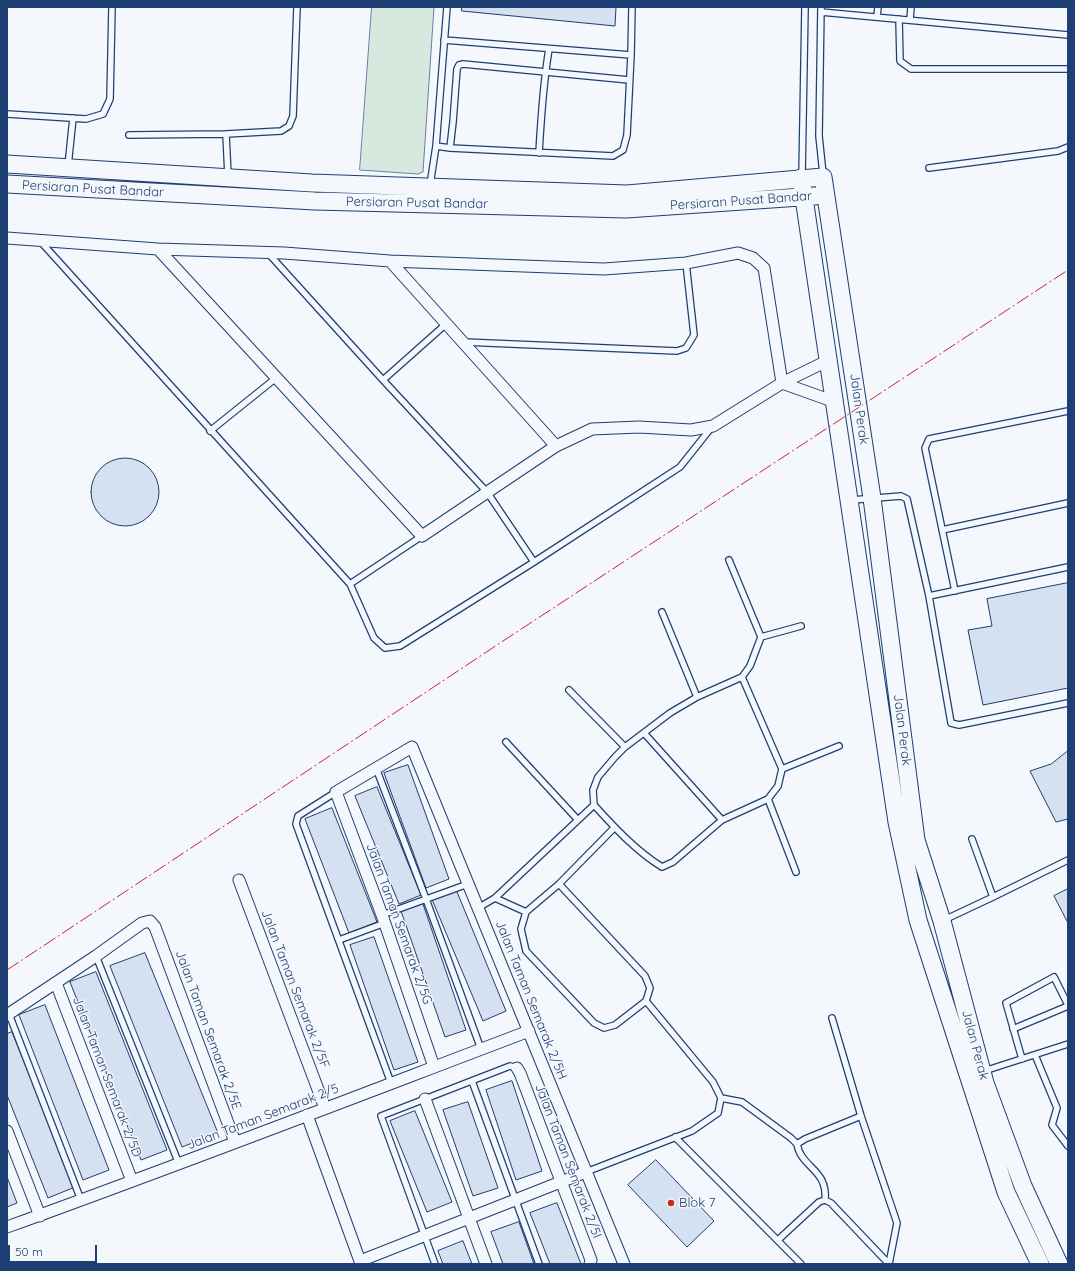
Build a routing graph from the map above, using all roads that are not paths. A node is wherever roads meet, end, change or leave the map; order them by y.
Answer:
1 (112, 7) edge
2 (297, 7) edge
3 (447, 7) edge
4 (632, 7) edge
5 (805, 7) edge
6 (878, 7) edge
7 (911, 7) edge
8 (821, 9) edge
9 (877, 17) junction
10 (899, 19) junction
11 (910, 20) junction
12 (1068, 36) edge
13 (444, 40) junction
14 (549, 49) junction
15 (631, 55) junction
16 (1068, 69) edge
17 (545, 72) junction
18 (629, 80) junction
19 (7, 114) edge
20 (73, 118) junction
21 (226, 134) junction
22 (129, 135) dead end
23 (436, 146) junction
24 (1068, 147) edge
25 (450, 148) junction
26 (539, 153) junction
27 (7, 164) edge
28 (68, 168) junction
29 (929, 168) dead end
30 (824, 177) junction
31 (802, 178) junction
32 (228, 179) junction
33 (7, 184) edge
34 (430, 187) junction
35 (827, 195) junction
36 (805, 197) junction
37 (7, 238) edge
38 (39, 240) junction
39 (158, 249) junction
40 (268, 252) junction
41 (390, 262) junction
42 (686, 263) junction
43 (446, 324) junction
44 (463, 342) junction
45 (829, 360) junction
46 (276, 378) junction
47 (383, 380) junction
48 (782, 383) junction
49 (855, 385) junction
50 (836, 409) junction
51 (1068, 411) edge
52 (713, 426) junction
53 (210, 431) junction
54 (556, 446) junction
55 (487, 492) junction
56 (872, 498) junction
57 (849, 501) junction
58 (1068, 503) edge
59 (942, 530) junction
60 (422, 536) junction
61 (729, 560) dead end
62 (534, 562) junction
63 (1068, 566) edge
64 (350, 584) junction
65 (955, 590) junction
66 (929, 596) junction
67 (662, 612) dead end
68 (801, 626) dead end
69 (761, 637) junction
70 (742, 677) junction
71 (569, 690) dead end
72 (697, 697) junction
73 (1068, 703) edge
74 (644, 733) junction
75 (506, 742) dead end
76 (839, 746) dead end
77 (625, 747) junction
78 (376, 768) junction
79 (782, 769) junction
80 (336, 792) junction
81 (768, 799) junction
82 (594, 805) junction
83 (578, 820) junction
84 (722, 820) junction
85 (614, 828) junction
86 (972, 839) dead end
87 (1068, 860) edge
88 (796, 872) dead end
89 (238, 880) dead end
90 (468, 884) junction
91 (559, 884) junction
92 (993, 897) junction
93 (495, 898) junction
94 (426, 899) junction
95 (478, 908) junction
96 (526, 912) junction
97 (384, 919) junction
98 (942, 921) junction
99 (338, 940) junction
100 (96, 956) junction
101 (56, 983) junction
102 (646, 1002) junction
103 (1068, 1006) edge
104 (8, 1014) edge
105 (832, 1018) dead end
106 (1013, 1029) junction
107 (528, 1031) junction
108 (1068, 1044) edge
109 (481, 1049) junction
110 (1035, 1055) junction
111 (1022, 1059) junction
112 (434, 1067) junction
113 (517, 1068) joint
114 (982, 1072) junction
115 (472, 1081) junction
116 (391, 1083) junction
117 (721, 1098) junction
118 (425, 1099) junction
119 (325, 1108) junction
120 (307, 1115) junction
121 (860, 1116) junction
122 (7, 1131) edge
123 (675, 1137) junction
124 (235, 1142) junction
125 (797, 1144) junction
126 (1068, 1146) edge
127 (180, 1164) junction
128 (586, 1172) junction
129 (132, 1181) junction
130 (562, 1182) junction
131 (81, 1200) junction
132 (515, 1200) junction
133 (825, 1200) junction
134 (40, 1216) junction
135 (469, 1218) junction
136 (7, 1227) edge
137 (424, 1236) junction
138 (778, 1240) junction
139 (360, 1263) edge
140 (435, 1264) edge
141 (486, 1264) edge
142 (539, 1264) edge
143 (590, 1264) edge
144 (624, 1264) edge
145 (801, 1264) edge
146 (889, 1264) edge
147 (1040, 1264) edge
148 (1059, 1264) edge

1 - 20 lane
2 - 21 lane
3 - 13 lane
4 - 15 lane
5 - 31 lane
6 - 9 lane
7 - 11 lane
8 - 9 lane
8 - 30 lane
9 - 10 lane
10 - 11 lane
10 - 16 lane
11 - 12 lane
13 - 14 lane
13 - 23 lane
14 - 15 lane
14 - 17 lane
15 - 18 lane
17 - 18 lane
17 - 25 lane
17 - 26 lane
18 - 26 lane
19 - 20 lane
20 - 28 lane
21 - 22 lane
21 - 32 lane
23 - 25 lane
23 - 34 lane
24 - 29 lane
25 - 26 lane
27 - 28 main road, Persiaran Pusat Bandar
28 - 32 main road, Persiaran Pusat Bandar
30 - 31 main road, Persiaran Pusat Bandar
30 - 35 main road, Jalan Perak
31 - 34 main road, Persiaran Pusat Bandar
31 - 36 main road, Jalan Perak
32 - 34 main road, Persiaran Pusat Bandar
33 - 36 main road, Persiaran Pusat Bandar
35 - 36 main road, Persiaran Pusat Bandar
35 - 49 main road, Jalan Perak
36 - 45 main road, Jalan Perak
37 - 38 street
38 - 39 street
38 - 53 lane
39 - 40 street
39 - 46 street
40 - 41 street
40 - 47 lane
41 - 42 street
41 - 43 street
42 - 44 lane
42 - 48 street
43 - 44 street
43 - 47 lane
44 - 54 street
45 - 48 street
45 - 50 main road, Jalan Perak
46 - 53 lane
46 - 60 street
47 - 55 lane
48 - 50 street
48 - 52 street
49 - 50 main road
49 - 56 main road, Jalan Perak
50 - 57 main road, Jalan Perak
51 - 59 lane
52 - 54 street
52 - 62 lane
53 - 64 lane
54 - 55 street
55 - 60 street
55 - 62 lane
56 - 57 lane
56 - 66 lane
56 - 98 main road, Jalan Perak
57 - 147 main road, Jalan Perak
58 - 59 lane
59 - 65 lane
60 - 64 lane
61 - 69 lane
62 - 64 lane
63 - 65 lane
65 - 66 lane
66 - 73 lane
67 - 72 lane
68 - 69 lane
69 - 70 lane
70 - 72 lane
70 - 79 lane
71 - 77 lane
72 - 74 lane
74 - 77 lane
74 - 84 lane
75 - 83 lane
76 - 79 lane
77 - 82 lane
78 - 80 street
78 - 90 street, Jalan Taman Semarak 2/5H
78 - 94 lane
79 - 81 lane
80 - 97 street, Jalan Taman Semarak 2/5G
80 - 99 lane
81 - 84 lane
81 - 88 lane
82 - 83 lane
82 - 85 lane
83 - 93 lane
84 - 85 lane
85 - 91 lane
86 - 92 lane
87 - 92 lane
89 - 119 street, Jalan Taman Semarak 2/5F
90 - 94 lane
90 - 95 street, Jalan Taman Semarak 2/5H
91 - 96 lane
91 - 102 lane
92 - 98 lane
93 - 95 lane
93 - 96 lane
94 - 97 lane
94 - 109 lane
95 - 107 street, Jalan Taman Semarak 2/5H
96 - 102 lane
97 - 99 lane
97 - 112 street, Jalan Taman Semarak 2/5G
98 - 114 main road, Jalan Perak
99 - 116 lane
100 - 101 street
100 - 124 street, Jalan Taman Semarak 2/5E
100 - 127 lane
101 - 104 street
101 - 129 street, Jalan Taman Semarak 2/5D
102 - 117 lane
103 - 106 lane
103 - 106 lane
104 - 131 lane
105 - 121 lane
106 - 111 lane
107 - 109 street, Jalan Taman Semarak 2/5
107 - 128 street, Jalan Taman Semarak 2/5H
108 - 110 lane
109 - 112 street, Jalan Taman Semarak 2/5
110 - 111 lane
110 - 126 lane
111 - 114 lane
112 - 116 street, Jalan Taman Semarak 2/5
113 - 115 lane
113 - 130 street, Jalan Taman Semarak 2/5I
114 - 148 main road, Jalan Perak
115 - 118 lane
115 - 132 lane
116 - 119 street, Jalan Taman Semarak 2/5
117 - 123 lane
117 - 125 lane
118 - 135 street
118 - 137 lane
119 - 120 street, Jalan Taman Semarak 2/5
120 - 124 street, Jalan Taman Semarak 2/5
120 - 139 street
121 - 125 lane
121 - 146 lane
122 - 134 street
123 - 128 lane
123 - 138 lane
124 - 127 street, Jalan Taman Semarak 2/5
125 - 133 lane
127 - 129 street, Jalan Taman Semarak 2/5
128 - 130 street
128 - 144 street, Jalan Taman Semarak 2/5H
129 - 131 street, Jalan Taman Semarak 2/5
130 - 132 street
130 - 143 street, Jalan Taman Semarak 2/5I
131 - 134 street, Jalan Taman Semarak 2/5
132 - 135 street
132 - 142 lane
133 - 138 lane
133 - 146 lane
134 - 136 street, Jalan Taman Semarak 2/5
135 - 137 street
135 - 141 street
137 - 139 street
137 - 140 lane
138 - 145 lane

